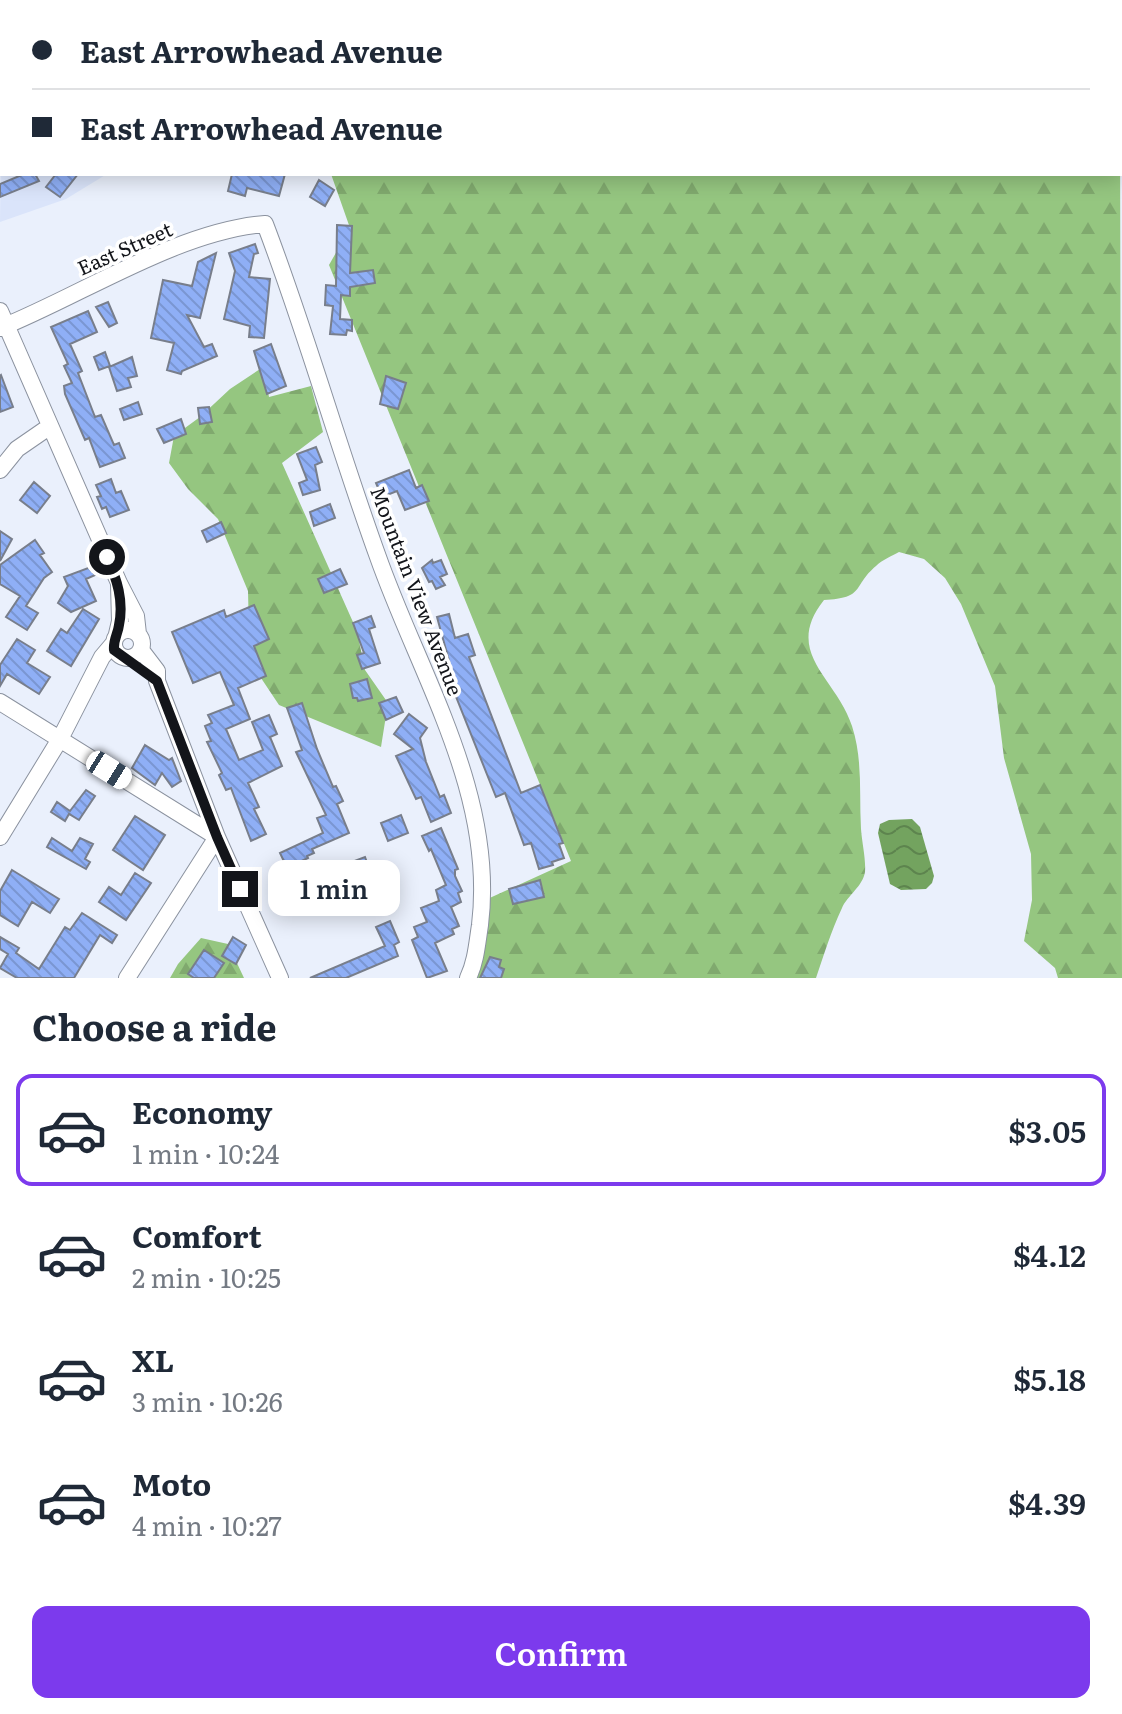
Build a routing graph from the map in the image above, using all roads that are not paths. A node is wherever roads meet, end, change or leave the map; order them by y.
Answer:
1 (265, 224) joint
2 (2, 322) edge
3 (46, 429) dead end
4 (0, 470) edge
5 (127, 646) junction
6 (0, 702) edge
7 (60, 739) junction
8 (0, 837) edge
9 (217, 837) junction
10 (127, 978) edge
11 (280, 978) edge
12 (468, 978) edge

1 - 2 street, East Street
1 - 12 street, Mountain View Avenue
2 - 5 street
3 - 4 street
5 - 7 street
5 - 9 street
6 - 7 street
7 - 8 street
7 - 9 street
9 - 10 street
9 - 11 street

